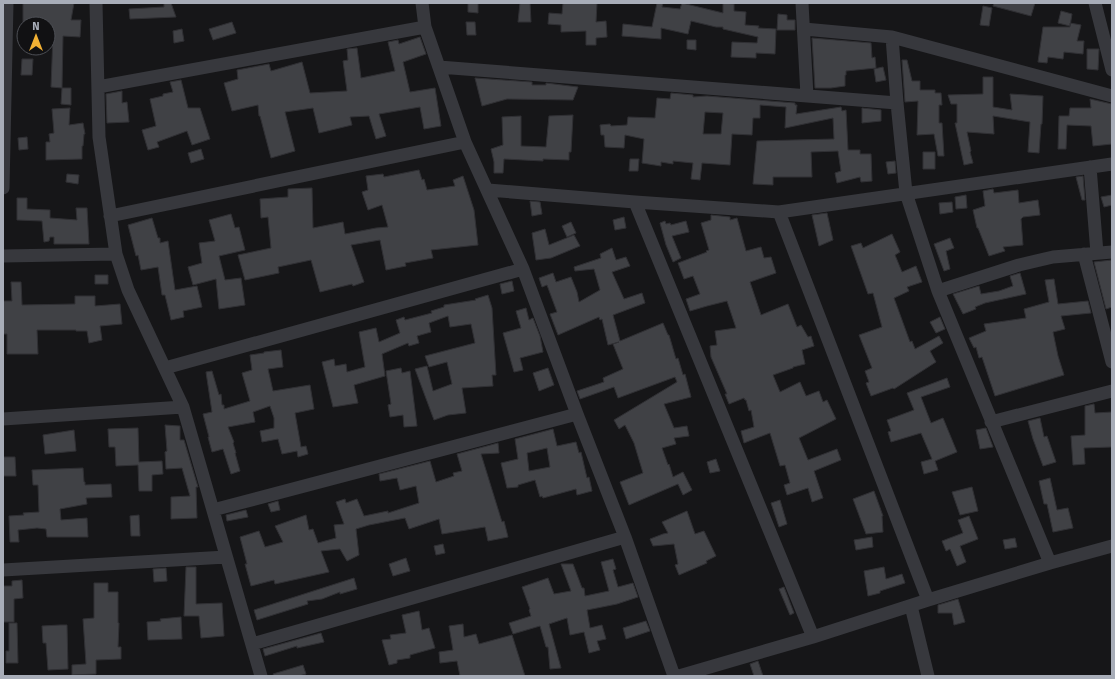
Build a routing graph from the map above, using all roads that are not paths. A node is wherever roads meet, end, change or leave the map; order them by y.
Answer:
1 (7, 3) edge
2 (96, 3) edge
3 (422, 3) edge
4 (802, 3) edge
5 (1095, 3) edge
6 (425, 28) junction
7 (804, 29) junction
8 (892, 37) junction
9 (439, 67) junction
10 (1112, 70) edge
11 (98, 87) junction
12 (807, 96) junction
13 (1112, 96) edge
14 (897, 104) junction
15 (465, 142) junction
16 (1112, 164) edge
17 (1090, 167) junction
18 (3, 188) edge
19 (488, 190) junction
20 (906, 193) junction
21 (635, 202) junction
22 (779, 212) junction
23 (110, 216) junction
24 (1112, 252) edge
25 (116, 254) junction
26 (1090, 254) junction
27 (3, 256) edge
28 (523, 269) junction
29 (938, 291) junction
30 (1112, 362) edge
31 (165, 368) junction
32 (1112, 391) edge
33 (183, 407) junction
34 (577, 414) junction
35 (3, 420) edge
36 (991, 422) junction
37 (213, 510) junction
38 (625, 537) junction
39 (1112, 546) edge
40 (226, 557) junction
41 (1050, 563) junction
42 (3, 570) edge
43 (928, 600) junction
44 (911, 606) junction
45 (813, 637) junction
46 (252, 644) junction
47 (261, 676) edge
48 (674, 676) edge
49 (679, 676) edge
50 (928, 676) edge

1 - 18 street
2 - 11 street
3 - 6 street
4 - 7 street
5 - 10 street
6 - 9 street
6 - 11 street
7 - 8 street
7 - 12 street
8 - 13 street
8 - 14 street
9 - 12 street
9 - 15 street
11 - 23 street
12 - 14 street
14 - 20 street
15 - 19 street
15 - 23 street
16 - 17 street
17 - 20 street
17 - 26 street
19 - 21 street
19 - 28 street
20 - 22 street
20 - 29 street
21 - 22 street
21 - 45 street
22 - 43 street
23 - 25 street
24 - 26 street
25 - 27 street
25 - 31 street
26 - 29 street
26 - 30 street
28 - 31 street
28 - 34 street
29 - 36 street
31 - 33 street
32 - 36 street
33 - 35 street
33 - 37 street
34 - 37 street
34 - 38 street
36 - 41 street
37 - 40 street
38 - 46 street
38 - 48 street
39 - 41 street
40 - 42 street
40 - 46 street
41 - 43 street
43 - 44 street
44 - 45 street
44 - 50 street
45 - 49 street
46 - 47 street

